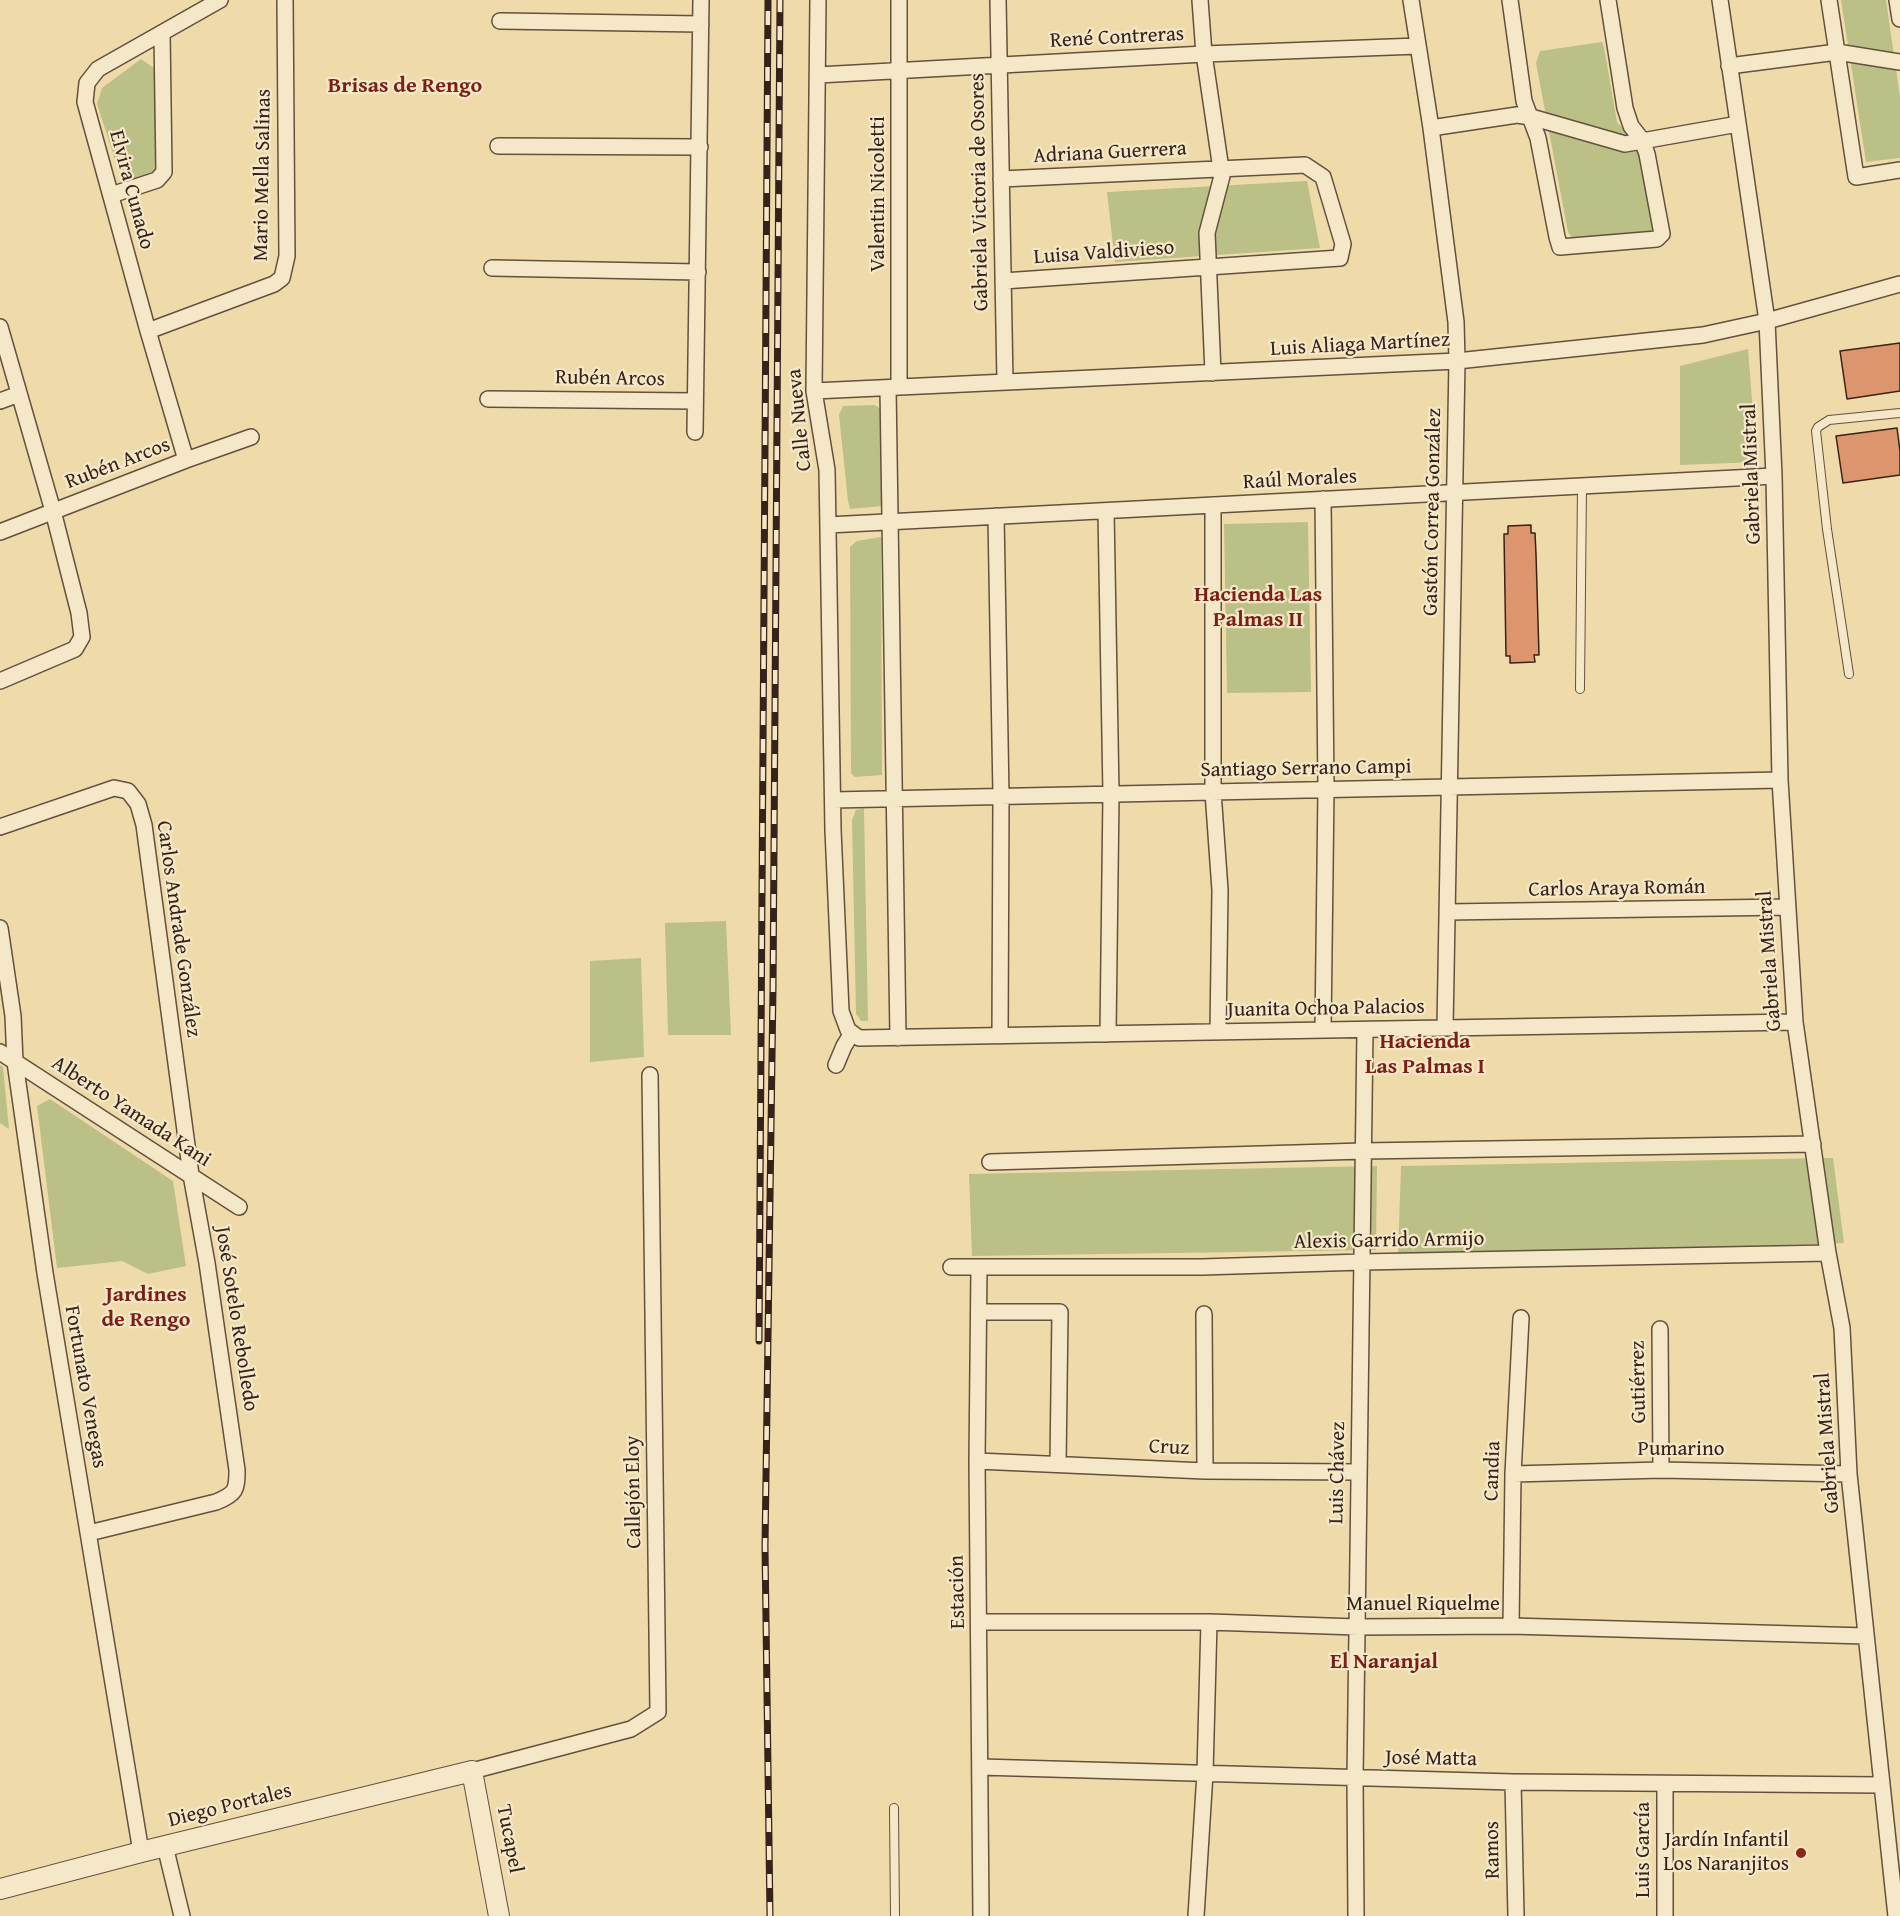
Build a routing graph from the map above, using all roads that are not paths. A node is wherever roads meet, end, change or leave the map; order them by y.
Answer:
1 (220, 0) edge
2 (285, 0) edge
3 (701, 0) edge
4 (818, 0) edge
5 (899, 0) edge
6 (998, 0) edge
7 (1200, 0) edge
8 (1411, 0) edge
9 (1510, 0) edge
10 (1608, 0) edge
11 (1720, 0) edge
12 (1829, 0) edge
13 (1898, 0) edge
14 (1900, 19) edge
15 (500, 21) dead end
16 (701, 24) junction
17 (162, 33) junction
18 (1418, 46) junction
19 (1837, 52) junction
20 (1204, 54) junction
21 (1900, 62) edge
22 (998, 66) junction
23 (1729, 66) junction
24 (900, 70) junction
25 (819, 75) junction
26 (1531, 117) junction
27 (1738, 124) junction
28 (1431, 128) junction
29 (1642, 140) junction
30 (498, 147) dead end
31 (700, 147) junction
32 (1221, 169) junction
33 (1900, 170) edge
34 (1001, 179) junction
35 (111, 195) junction
36 (1209, 267) junction
37 (492, 268) dead end
38 (698, 272) junction
39 (1003, 281) junction
40 (1900, 284) edge
41 (1767, 321) junction
42 (0, 327) edge
43 (148, 331) junction
44 (1457, 361) junction
45 (1213, 373) junction
46 (1005, 382) junction
47 (894, 387) junction
48 (814, 391) junction
49 (19, 394) junction
50 (489, 399) dead end
51 (0, 401) edge
52 (695, 401) junction
53 (1900, 413) edge
54 (695, 432) dead end
55 (251, 437) dead end
56 (186, 460) junction
57 (1774, 476) junction
58 (1582, 486) junction
59 (1455, 493) junction
60 (1323, 500) junction
61 (1213, 505) junction
62 (1106, 511) junction
63 (52, 512) junction
64 (996, 516) junction
65 (890, 522) junction
66 (828, 525) junction
67 (0, 532) edge
68 (1849, 674) dead end
69 (0, 681) edge
70 (1580, 689) dead end
71 (1780, 780) junction
72 (1449, 787) junction
73 (1326, 789) junction
74 (1214, 792) junction
75 (1111, 794) junction
76 (1001, 796) junction
77 (894, 798) junction
78 (833, 800) junction
79 (0, 827) edge
80 (1787, 907) junction
81 (1447, 912) junction
82 (0, 928) edge
83 (1795, 1022) junction
84 (1445, 1028) junction
85 (1323, 1030) junction
86 (1365, 1030) junction
87 (1218, 1032) junction
88 (1108, 1034) junction
89 (856, 1036) junction
90 (1000, 1036) junction
91 (898, 1038) junction
92 (0, 1052) edge
93 (15, 1062) junction
94 (836, 1065) dead end
95 (650, 1075) dead end
96 (1813, 1144) junction
97 (1363, 1151) junction
98 (990, 1162) dead end
99 (191, 1175) junction
100 (239, 1207) dead end
101 (1828, 1253) junction
102 (1362, 1262) junction
103 (980, 1267) junction
104 (951, 1268) dead end
105 (979, 1312) junction
106 (1204, 1314) dead end
107 (1521, 1318) dead end
108 (1660, 1329) dead end
109 (977, 1461) junction
110 (1058, 1464) junction
111 (1661, 1470) junction
112 (1205, 1471) junction
113 (1359, 1472) junction
114 (1513, 1474) junction
115 (1849, 1474) junction
116 (89, 1533) junction
117 (980, 1622) junction
118 (1209, 1622) junction
119 (1511, 1626) junction
120 (1357, 1627) junction
121 (1866, 1636) junction
122 (980, 1767) junction
123 (472, 1771) junction
124 (1205, 1773) junction
125 (1355, 1779) junction
126 (1513, 1782) junction
127 (1665, 1785) junction
128 (1881, 1785) junction
129 (894, 1808) dead end
130 (165, 1846) junction
131 (141, 1852) junction
132 (0, 1889) edge
133 (182, 1916) edge
134 (499, 1916) edge
135 (895, 1916) edge
136 (981, 1916) edge
137 (1196, 1916) edge
138 (1356, 1916) edge
139 (1516, 1916) edge
140 (1665, 1916) edge
141 (1896, 1916) edge

1 - 17 street, Elvira Cunado
2 - 43 street, Mario Mella Salinas
3 - 16 street
4 - 25 street, Calle Nueva
5 - 24 street, Valentin Nicoletti
6 - 22 street, Gabriela Victoria de Osores
7 - 20 street
8 - 18 street, Gastón Correa González
9 - 26 street
10 - 29 street
11 - 23 street, Gabriela Mistral
12 - 19 street
13 - 14 street
15 - 16 street
16 - 31 street
17 - 35 street
17 - 35 street, Elvira Cunado
18 - 20 street, René Contreras
18 - 28 street, Gastón Correa González
19 - 21 street
19 - 23 street
19 - 33 street
20 - 22 street, René Contreras
20 - 32 street
22 - 24 street, René Contreras
22 - 34 street, Gabriela Victoria de Osores
23 - 27 street, Gabriela Mistral
24 - 25 street, René Contreras
24 - 47 street, Valentin Nicoletti
25 - 48 street, Calle Nueva
26 - 28 street
26 - 29 street
26 - 29 street
27 - 29 street
27 - 41 street, Gabriela Mistral
28 - 44 street, Gastón Correa González
30 - 31 street
31 - 38 street
32 - 34 street, Adriana Guerrera
32 - 36 street
32 - 36 street, Adriana Guerrera
34 - 39 street, Gabriela Victoria de Osores
35 - 43 street, Elvira Cunado
36 - 39 street, Luisa Valdivieso
36 - 45 street
37 - 38 street
38 - 52 street
39 - 46 street, Gabriela Victoria de Osores
40 - 41 street, Luis Aliaga Martínez
41 - 44 street, Luis Aliaga Martínez
41 - 57 street, Gabriela Mistral
42 - 49 street
43 - 56 street, Elvira Cunado
44 - 45 street, Luis Aliaga Martínez
44 - 59 street, Gastón Correa González
45 - 46 street, Luis Aliaga Martínez
46 - 47 street, Luis Aliaga Martínez
47 - 48 street, Luis Aliaga Martínez
47 - 65 street, Valentin Nicoletti
48 - 66 street, Calle Nueva
49 - 51 street
49 - 63 street
50 - 52 street, Rubén Arcos
52 - 54 street
53 - 68 lane
55 - 56 street, Rubén Arcos
56 - 63 street, Rubén Arcos
57 - 58 street, Raúl Morales
57 - 71 street, Gabriela Mistral
58 - 59 street, Raúl Morales
58 - 70 lane
59 - 60 street, Raúl Morales
59 - 72 street, Gastón Correa González
60 - 61 street, Raúl Morales
60 - 73 street
61 - 62 street, Raúl Morales
61 - 74 street
62 - 64 street, Raúl Morales
62 - 75 street
63 - 67 street, Rubén Arcos
63 - 69 street
64 - 65 street, Raúl Morales
64 - 76 street
65 - 66 street, Raúl Morales
65 - 77 street, Valentin Nicoletti
66 - 78 street, Calle Nueva
71 - 72 street, Santiago Serrano Campi
71 - 80 street, Gabriela Mistral
72 - 73 street, Santiago Serrano Campi
72 - 81 street, Gastón Correa González
73 - 74 street, Santiago Serrano Campi
73 - 85 street
74 - 75 street, Santiago Serrano Campi
74 - 87 street
75 - 76 street, Santiago Serrano Campi
75 - 88 street
76 - 77 street, Santiago Serrano Campi
76 - 90 street
77 - 78 street, Santiago Serrano Campi
77 - 91 street, Valentin Nicoletti
78 - 89 street, Calle Nueva
79 - 99 street, Carlos Andrade González
80 - 81 street, Carlos Araya Román
80 - 83 street, Gabriela Mistral
81 - 84 street, Gastón Correa González
82 - 93 street, Fortunato Venegas
83 - 84 street, Juanita Ochoa Palacios
83 - 96 street, Gabriela Mistral
84 - 86 street, Juanita Ochoa Palacios
85 - 86 street, Juanita Ochoa Palacios
85 - 87 street, Juanita Ochoa Palacios
86 - 97 street, Luis Chávez
87 - 88 street, Juanita Ochoa Palacios
88 - 90 street, Juanita Ochoa Palacios
89 - 91 street, Juanita Ochoa Palacios
89 - 94 street
90 - 91 street, Juanita Ochoa Palacios
92 - 93 street, Alberto Yamada Kani
93 - 99 street, Alberto Yamada Kani
93 - 116 street, Fortunato Venegas
95 - 123 street, Callejón Eloy
96 - 97 street
96 - 101 street, Gabriela Mistral
97 - 98 street
97 - 102 street, Luis Chávez
99 - 100 street, Alberto Yamada Kani
99 - 116 street, José Sotelo Rebolledo
101 - 102 street, Alexis Garrido Armijo
101 - 115 street, Gabriela Mistral
102 - 103 street, Alexis Garrido Armijo
102 - 113 street, Luis Chávez
103 - 104 street, Alexis Garrido Armijo
103 - 105 street, Estación
105 - 109 street, Estación
105 - 110 street
106 - 112 street
107 - 114 street, Candia
108 - 111 street, Gutiérrez
109 - 110 street, Cruz
109 - 117 street, Estación
110 - 112 street, Cruz
111 - 114 street, Pumarino
111 - 115 street, Pumarino
112 - 113 street, Cruz
113 - 120 street, Luis Chávez
114 - 119 street, Candia
115 - 121 street, Gabriela Mistral
116 - 131 street, Fortunato Venegas
117 - 118 street, Manuel Riquelme
117 - 122 street, Estación
118 - 120 street, Manuel Riquelme
118 - 124 street
119 - 120 street, Manuel Riquelme
119 - 121 street, Manuel Riquelme
120 - 125 street, Luis Chávez
121 - 128 street, Gabriela Mistral
122 - 124 street, José Matta
122 - 136 street, Estación
123 - 130 street, Diego Portales
123 - 134 street, Tucapel
124 - 125 street, José Matta
124 - 137 street
125 - 126 street, José Matta
125 - 138 street, Luis Chávez
126 - 127 street, José Matta
126 - 139 street, Ramos
127 - 128 street, José Matta
127 - 140 street, Luis García
128 - 141 street, Gabriela Mistral
129 - 135 lane
130 - 131 street, Diego Portales
130 - 133 street
131 - 132 street, Diego Portales

